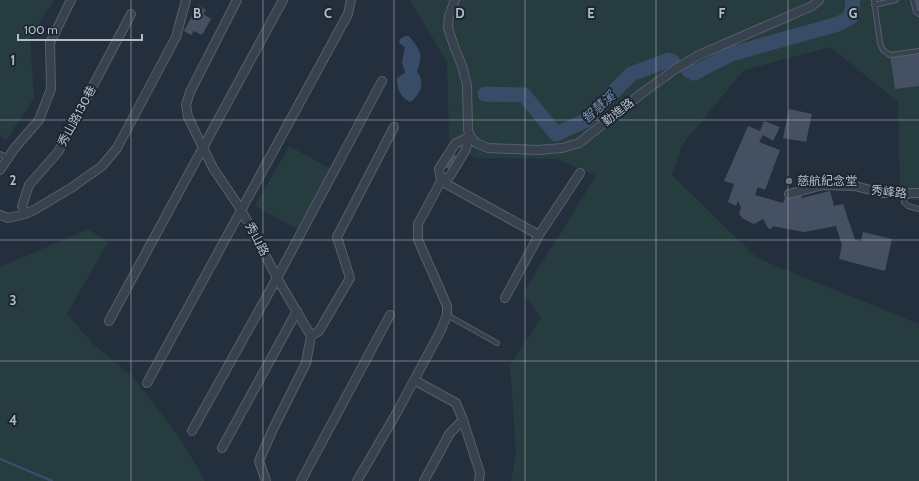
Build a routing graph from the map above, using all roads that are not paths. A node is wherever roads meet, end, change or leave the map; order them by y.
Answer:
1 (70, 0) edge
2 (186, 0) edge
3 (237, 0) edge
4 (283, 0) edge
5 (351, 0) edge
6 (455, 0) edge
7 (819, 0) edge
8 (874, 0) edge
9 (896, 0) edge
10 (912, 0) edge
11 (874, 5) junction
12 (131, 14) dead end
13 (919, 14) edge
14 (919, 51) edge
15 (382, 81) dead end
16 (394, 127) dead end
17 (470, 136) junction
18 (203, 147) junction
19 (0, 154) edge
20 (8, 158) junction
21 (0, 170) edge
22 (580, 173) dead end
23 (441, 181) junction
24 (789, 194) dead end
25 (915, 194) edge
26 (919, 209) edge
27 (240, 210) junction
28 (25, 214) junction
29 (0, 215) edge
30 (539, 235) junction
31 (277, 278) junction
32 (505, 298) dead end
33 (297, 311) junction
34 (390, 315) dead end
35 (447, 315) junction
36 (109, 321) dead end
37 (311, 336) junction
38 (497, 343) dead end
39 (414, 380) junction
40 (146, 384) dead end
41 (463, 420) junction
42 (192, 432) dead end
43 (222, 448) dead end
44 (266, 481) edge
45 (302, 481) edge
46 (357, 481) edge
47 (424, 481) edge
48 (479, 481) edge

1 - 20 street
2 - 28 street
3 - 18 street, 秀山路
4 - 18 street
5 - 27 street
6 - 17 street
7 - 17 street, 勤進路
8 - 11 lane
9 - 11 lane
10 - 13 lane
11 - 14 lane
12 - 28 street, 秀山路130巷
15 - 31 street
16 - 37 street
17 - 23 street
17 - 23 street
18 - 27 street, 秀山路
18 - 36 street
19 - 20 lane
20 - 21 street
22 - 30 street
23 - 30 street
23 - 35 street
24 - 25 street, 秀峰路
25 - 26 lane
27 - 31 street, 秀山路
27 - 40 street
28 - 29 street
30 - 32 street
31 - 33 street, 秀山路
31 - 42 street
33 - 37 street, 秀山路
33 - 43 street
34 - 45 street
35 - 38 lane
35 - 39 street
37 - 44 street
39 - 41 street
39 - 46 street
41 - 47 street
41 - 48 street

